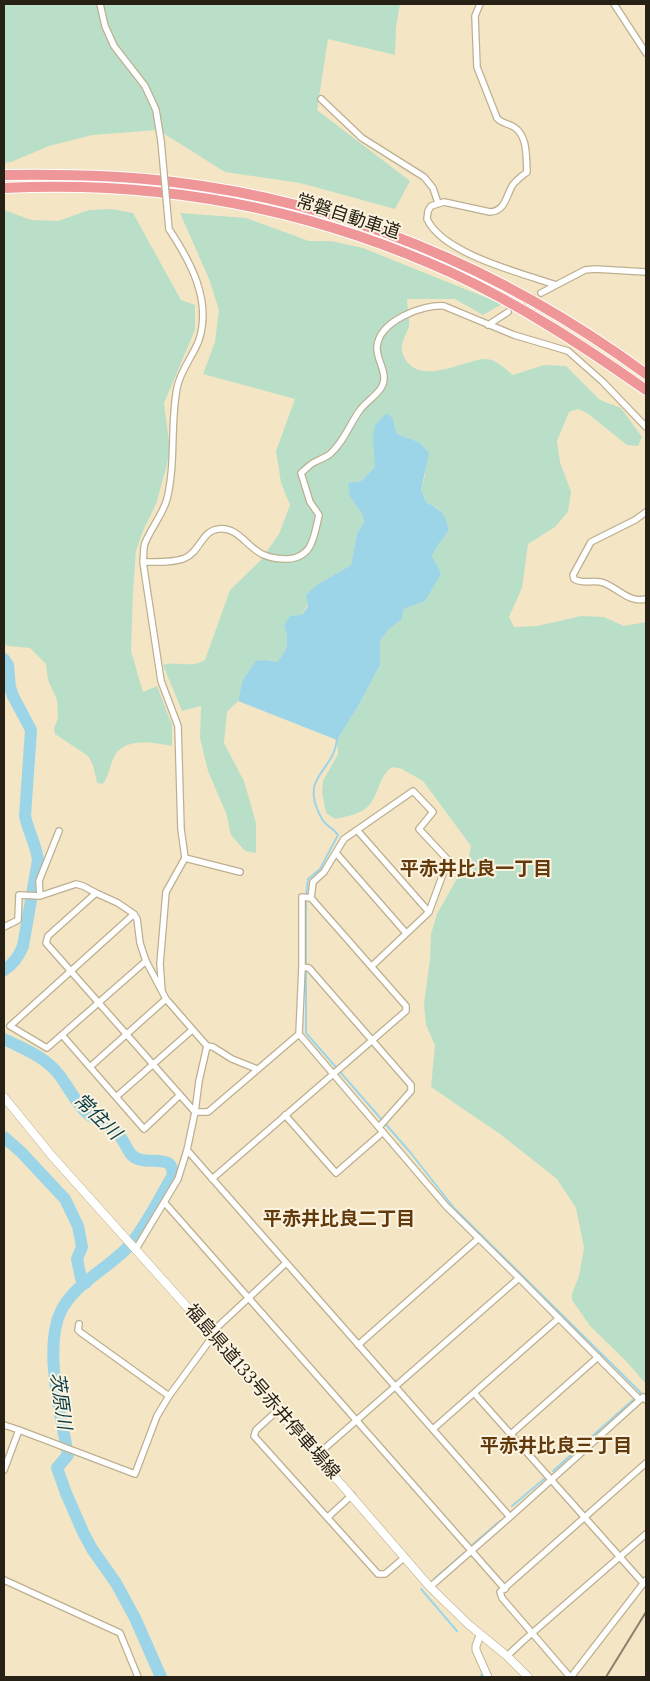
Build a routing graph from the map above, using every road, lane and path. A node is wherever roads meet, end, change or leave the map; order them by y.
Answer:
1 (100, 4) edge
2 (480, 4) edge
3 (614, 4) edge
4 (646, 53) edge
5 (321, 99) dead end
6 (4, 175) edge
7 (4, 188) edge
8 (438, 203) junction
9 (646, 272) edge
10 (556, 285) junction
11 (540, 293) tunnel mouth
12 (508, 312) dead end
13 (488, 325) junction
14 (646, 374) edge
15 (646, 390) edge
16 (646, 427) edge
17 (646, 512) edge
18 (143, 562) junction
19 (646, 599) edge
20 (357, 830) junction
21 (59, 831) dead end
22 (336, 853) junction
23 (185, 858) junction
24 (240, 872) dead end
25 (96, 893) junction
26 (37, 896) junction
27 (308, 898) junction
28 (429, 912) junction
29 (134, 914) junction
30 (4, 927) edge
31 (406, 932) junction
32 (146, 961) junction
33 (372, 966) junction
34 (305, 967) junction
35 (71, 971) junction
36 (162, 991) junction
37 (166, 998) junction
38 (99, 1002) junction
39 (192, 1030) junction
40 (126, 1034) junction
41 (299, 1034) junction
42 (62, 1035) junction
43 (372, 1040) junction
44 (207, 1046) junction
45 (153, 1064) junction
46 (90, 1067) junction
47 (257, 1070) junction
48 (336, 1071) junction
49 (180, 1095) junction
50 (4, 1097) edge
51 (116, 1097) junction
52 (195, 1112) junction
53 (285, 1115) junction
54 (382, 1126) junction
55 (186, 1150) junction
56 (212, 1179) junction
57 (164, 1202) junction
58 (478, 1238) junction
59 (133, 1246) junction
60 (286, 1263) junction
61 (519, 1278) junction
62 (248, 1298) junction
63 (559, 1318) junction
64 (79, 1324) dead end
65 (212, 1334) junction
66 (358, 1345) junction
67 (598, 1358) junction
68 (395, 1387) junction
69 (474, 1393) junction
70 (169, 1396) junction
71 (643, 1400) edge
72 (278, 1410) junction
73 (356, 1420) junction
74 (4, 1425) edge
75 (19, 1430) junction
76 (432, 1430) junction
77 (511, 1434) junction
78 (317, 1455) junction
79 (646, 1463) edge
80 (4, 1470) edge
81 (552, 1480) junction
82 (352, 1495) junction
83 (328, 1517) junction
84 (510, 1518) junction
85 (586, 1518) junction
86 (646, 1534) edge
87 (471, 1552) junction
88 (620, 1556) junction
89 (405, 1557) junction
90 (4, 1580) edge
91 (644, 1582) edge
92 (430, 1587) junction
93 (505, 1589) junction
94 (532, 1633) junction
95 (480, 1635) junction
96 (507, 1656) junction
97 (138, 1677) edge
98 (488, 1677) edge
99 (528, 1677) edge
100 (570, 1677) edge

1 - 18 street, bridge
2 - 8 street
3 - 4 street
5 - 8 street
6 - 14 highway, 常磐自動車道
7 - 15 highway, 常磐自動車道
8 - 10 street
9 - 10 street
10 - 11 street
12 - 13 street
13 - 16 street
13 - 18 street
17 - 19 street
18 - 23 street
20 - 22 street
20 - 28 street
20 - 28 street
21 - 26 street
22 - 27 street
22 - 31 street
23 - 24 street
23 - 36 street
25 - 26 street
25 - 29 street
25 - 35 street
26 - 30 street
27 - 33 street
27 - 34 street
28 - 31 street
29 - 32 street
29 - 35 street
31 - 33 street
32 - 36 street
32 - 38 street
33 - 43 street
34 - 41 street
34 - 43 street
35 - 38 street
35 - 42 street
36 - 37 street
37 - 39 street
37 - 40 street
38 - 40 street
38 - 42 street
39 - 44 street
39 - 45 street
40 - 45 street
40 - 46 street
41 - 47 street
41 - 48 street
42 - 46 street
43 - 48 street
43 - 54 street
44 - 47 street
44 - 52 street
45 - 49 street
45 - 51 street
46 - 51 street
47 - 52 street
48 - 53 street
48 - 54 street
49 - 51 street
49 - 52 street
50 - 59 main road, 福島県道133号赤井停車場線
52 - 55 street
53 - 54 street
53 - 56 street
54 - 58 street
55 - 56 street
55 - 57 street
56 - 60 street
57 - 59 street
57 - 62 street
58 - 61 street
58 - 66 street
59 - 65 main road, 福島県道133号赤井停車場線
60 - 62 street
60 - 66 street
61 - 63 street
61 - 68 street
62 - 65 street
62 - 73 street
63 - 67 street
63 - 69 street
64 - 70 street
65 - 70 street
65 - 72 main road, 福島県道133号赤井停車場線
66 - 68 street
67 - 71 street
67 - 77 street
68 - 73 street
68 - 76 street
69 - 76 street
69 - 77 street
70 - 75 street
71 - 81 street
72 - 78 main road, 福島県道133号赤井停車場線
72 - 83 street
73 - 78 street
73 - 87 street
74 - 75 street
75 - 80 street
76 - 84 street
77 - 81 street
78 - 82 main road, 福島県道133号赤井停車場線
79 - 85 street
81 - 84 street
81 - 85 street
82 - 83 street
82 - 89 main road, 福島県道133号赤井停車場線
83 - 89 street
84 - 87 street
85 - 88 street
85 - 93 street
86 - 88 street
87 - 92 street
87 - 93 street
88 - 91 street
88 - 94 street
89 - 92 main road, 福島県道133号赤井停車場線
90 - 97 street
91 - 100 street
92 - 95 main road, 福島県道133号赤井停車場線
93 - 94 street
94 - 96 street
94 - 100 street
95 - 96 main road, 福島県道133号赤井停車場線
95 - 98 street
96 - 99 main road, 福島県道133号赤井停車場線

